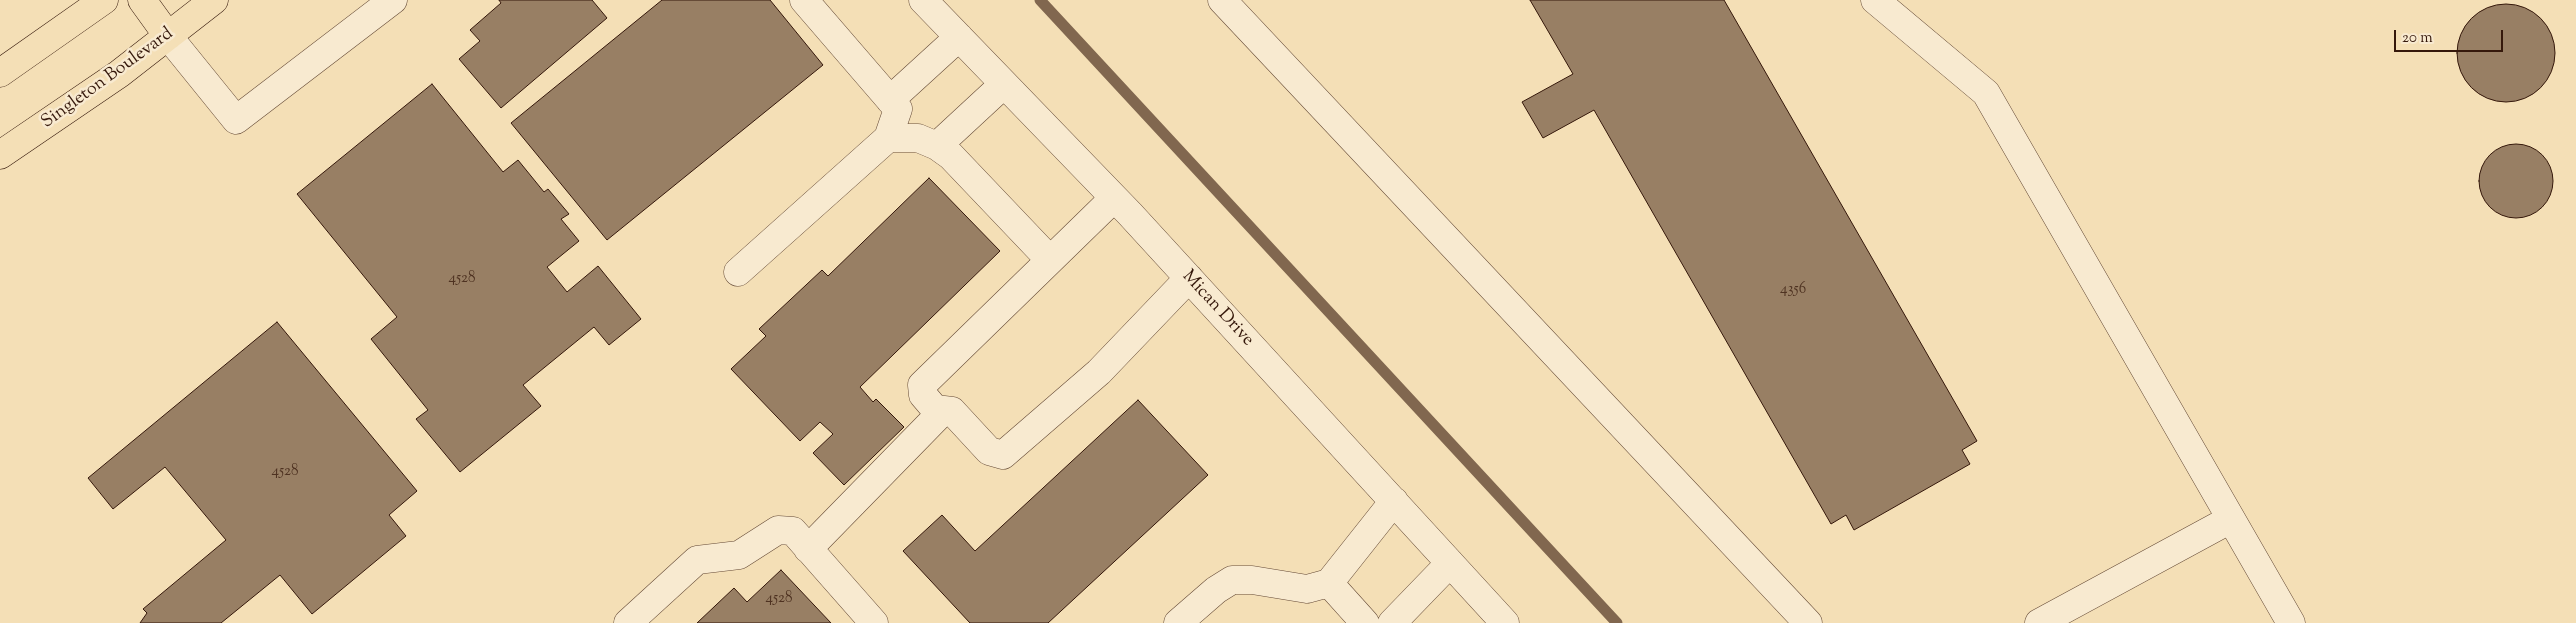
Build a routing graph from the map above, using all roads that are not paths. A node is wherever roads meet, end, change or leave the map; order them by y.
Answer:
1 (104, 0) edge
2 (142, 0) edge
3 (214, 0) edge
4 (393, 0) edge
5 (804, 0) edge
6 (923, 0) edge
7 (1222, 0) edge
8 (1875, 0) edge
9 (168, 36) junction
10 (959, 37) junction
11 (0, 73) edge
12 (1004, 84) junction
13 (890, 100) junction
14 (888, 138) junction
15 (937, 146) junction
16 (0, 155) edge
17 (1114, 198) junction
18 (1050, 260) junction
19 (738, 272) dead end
20 (1189, 278) junction
21 (935, 409) junction
22 (1394, 501) junction
23 (2231, 519) junction
24 (808, 549) junction
25 (1450, 563) junction
26 (1328, 583) junction
27 (1503, 622) edge
28 (628, 623) edge
29 (874, 623) edge
30 (1178, 623) edge
31 (1365, 623) edge
32 (1392, 623) edge
33 (1808, 623) edge
34 (2039, 623) edge
35 (2291, 623) edge

1 - 11 main road
2 - 9 main road
3 - 9 main road, Singleton Boulevard
4 - 9 street
5 - 13 street
6 - 10 street, Mican Drive
7 - 33 street
8 - 23 street
9 - 16 main road, Singleton Boulevard
10 - 12 street, Mican Drive
10 - 13 street
12 - 15 street
12 - 17 street, Mican Drive
13 - 14 street
14 - 15 street
14 - 19 street
15 - 18 street
17 - 18 street
17 - 20 street, Mican Drive
18 - 21 street
20 - 21 street
20 - 22 street, Mican Drive
21 - 24 street
22 - 25 street, Mican Drive
22 - 26 street
23 - 34 street
23 - 35 street
24 - 28 street
24 - 29 street
25 - 27 street, Mican Drive
25 - 32 street
26 - 30 street
26 - 31 street

